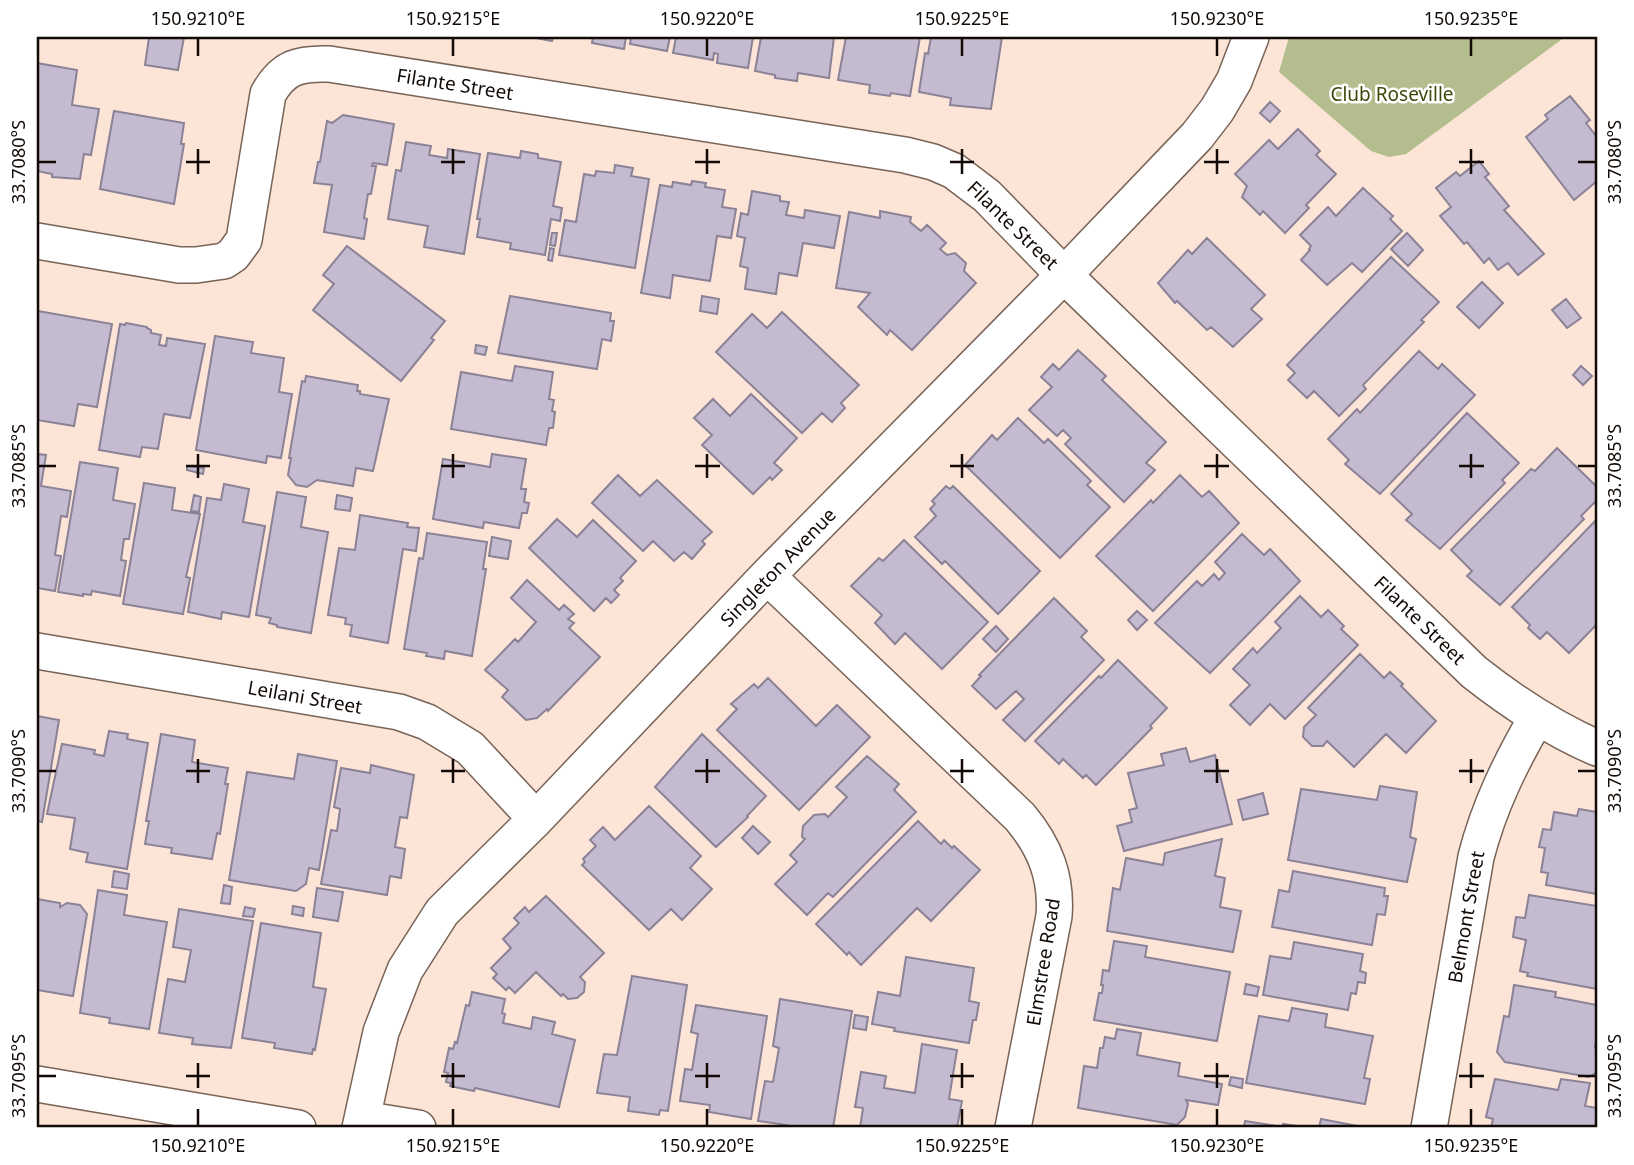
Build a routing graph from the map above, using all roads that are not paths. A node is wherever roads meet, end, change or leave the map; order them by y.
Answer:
1 (1251, 37) edge
2 (37, 241) edge
3 (1064, 275) junction
4 (766, 576) junction
5 (37, 652) edge
6 (1537, 717) junction
7 (1597, 748) edge
8 (536, 819) junction
9 (37, 1084) edge
10 (361, 1124) edge
11 (298, 1128) edge
12 (418, 1128) edge
13 (1013, 1128) edge
14 (1429, 1128) edge

1 - 3 street, Singleton Avenue
2 - 3 street, Filante Street
3 - 4 street, Singleton Avenue
3 - 6 street, Filante Street
4 - 8 street, Singleton Avenue
4 - 13 street, Elmstree Road
5 - 8 street, Leilani Street
6 - 7 street, Filante Street
6 - 14 street, Belmont Street
8 - 10 street, Singleton Avenue
9 - 11 street
10 - 12 street

